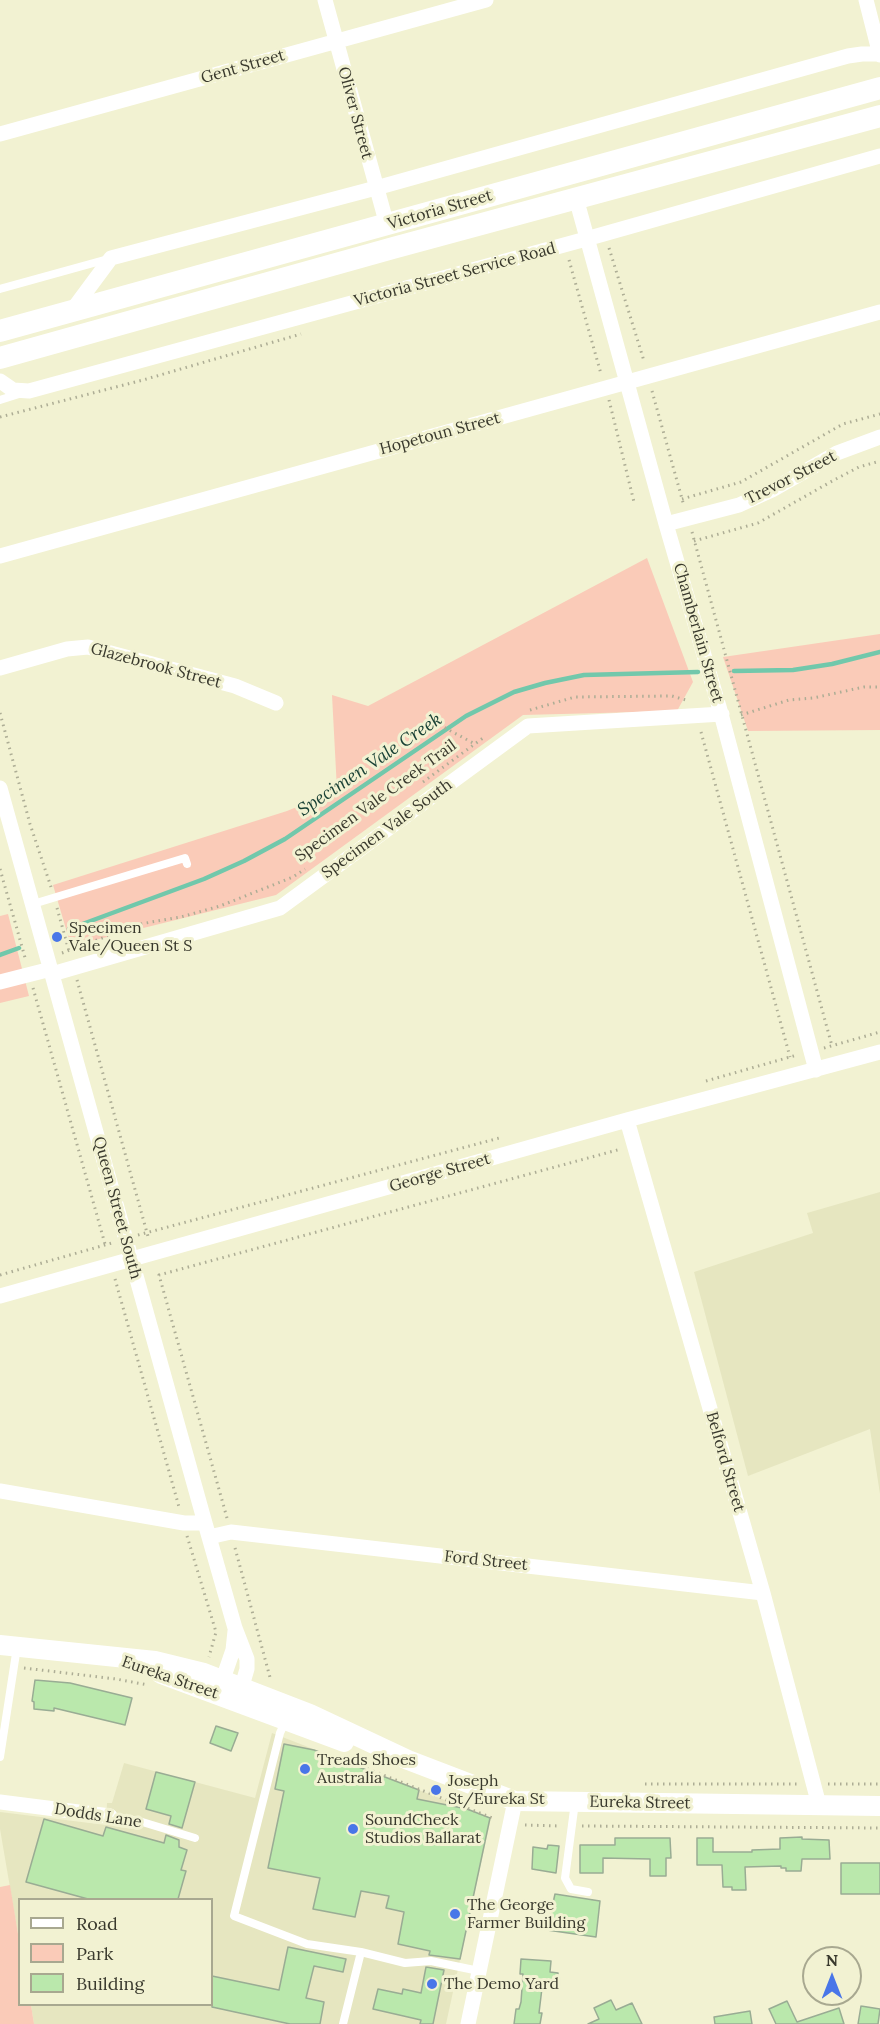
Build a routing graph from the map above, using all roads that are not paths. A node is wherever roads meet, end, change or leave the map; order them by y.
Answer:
1 (325, 0) edge
2 (486, 0) edge
3 (866, 0) edge
4 (335, 42) junction
5 (880, 54) edge
6 (880, 88) edge
7 (880, 116) edge
8 (0, 134) edge
9 (880, 156) edge
10 (376, 188) junction
11 (576, 198) junction
12 (387, 225) junction
13 (586, 239) junction
14 (111, 258) junction
15 (0, 289) edge
16 (71, 312) junction
17 (880, 312) edge
18 (0, 331) edge
19 (0, 358) edge
20 (0, 381) edge
21 (626, 383) junction
22 (29, 391) junction
23 (0, 400) edge
24 (880, 437) edge
25 (666, 524) junction
26 (0, 556) edge
27 (0, 668) edge
28 (276, 703) dead end
29 (722, 714) junction
30 (0, 788) edge
31 (188, 864) dead end
32 (33, 904) junction
33 (52, 972) junction
34 (0, 982) edge
35 (880, 1052) edge
36 (816, 1070) junction
37 (627, 1120) junction
38 (131, 1260) junction
39 (0, 1296) edge
40 (0, 1491) edge
41 (207, 1530) junction
42 (763, 1593) junction
43 (235, 1628) junction
44 (8, 1646) edge
45 (102, 1657) junction
46 (214, 1676) junction
47 (239, 1694) junction
48 (286, 1720) junction
49 (0, 1757) edge
50 (408, 1760) junction
51 (515, 1801) junction
52 (0, 1802) edge
53 (575, 1802) junction
54 (819, 1805) junction
55 (880, 1806) edge
56 (110, 1816) joint
57 (195, 1838) dead end
58 (588, 1892) dead end
59 (361, 1952) junction
60 (479, 1971) junction
61 (343, 2024) edge
62 (468, 2024) edge

1 - 4 street, Oliver Street
2 - 4 street, Gent Street
3 - 5 street
4 - 8 street, Gent Street
4 - 10 street, Oliver Street
5 - 10 street
6 - 12 main road, Victoria Street
7 - 11 main road, Victoria Street
9 - 13 street, Victoria Street Service Road
10 - 12 street, Oliver Street
10 - 14 street
11 - 13 street, Chamberlain Street
11 - 19 main road, Victoria Street
12 - 16 main road, Victoria Street
13 - 21 street, Chamberlain Street
13 - 22 street, Victoria Street Service Road
14 - 15 lane
14 - 16 street
16 - 18 main road, Victoria Street
17 - 21 street, Hopetoun Street
20 - 22 street
21 - 25 street, Chamberlain Street
21 - 26 street, Hopetoun Street
22 - 23 lane, Victoria Street Service Road
24 - 25 street, Trevor Street
25 - 29 street, Chamberlain Street
27 - 28 street, Glazebrook Street
29 - 33 street, Specimen Vale South
29 - 36 street, Chamberlain Street
30 - 32 street, Queen Street South
31 - 32 lane
32 - 33 street, Queen Street South
33 - 34 street, Specimen Vale South
33 - 38 street, Queen Street South
35 - 36 street, George Street
36 - 37 street, George Street
37 - 38 street, George Street
37 - 42 street, Belford Street
38 - 39 street, George Street
38 - 41 street, Queen Street South
40 - 41 street, Ford Street
41 - 42 street, Ford Street
41 - 43 street, Queen Street South
42 - 54 street, Belford Street
43 - 46 street, Queen Street South
43 - 47 street, Queen Street South
44 - 45 street, Eureka Street
44 - 49 lane
45 - 46 street, Eureka Street
45 - 47 street, Eureka Street
46 - 47 street
47 - 48 street, Eureka Street
47 - 50 street, Eureka Street
48 - 50 street, Eureka Street
48 - 59 lane
50 - 51 street, Eureka Street
51 - 53 street, Eureka Street
51 - 60 street
52 - 56 street, Dodds Lane
53 - 54 street, Eureka Street
53 - 58 lane
54 - 55 street, Eureka Street
56 - 57 lane, Dodds Lane
59 - 60 lane
59 - 61 lane
60 - 62 street

